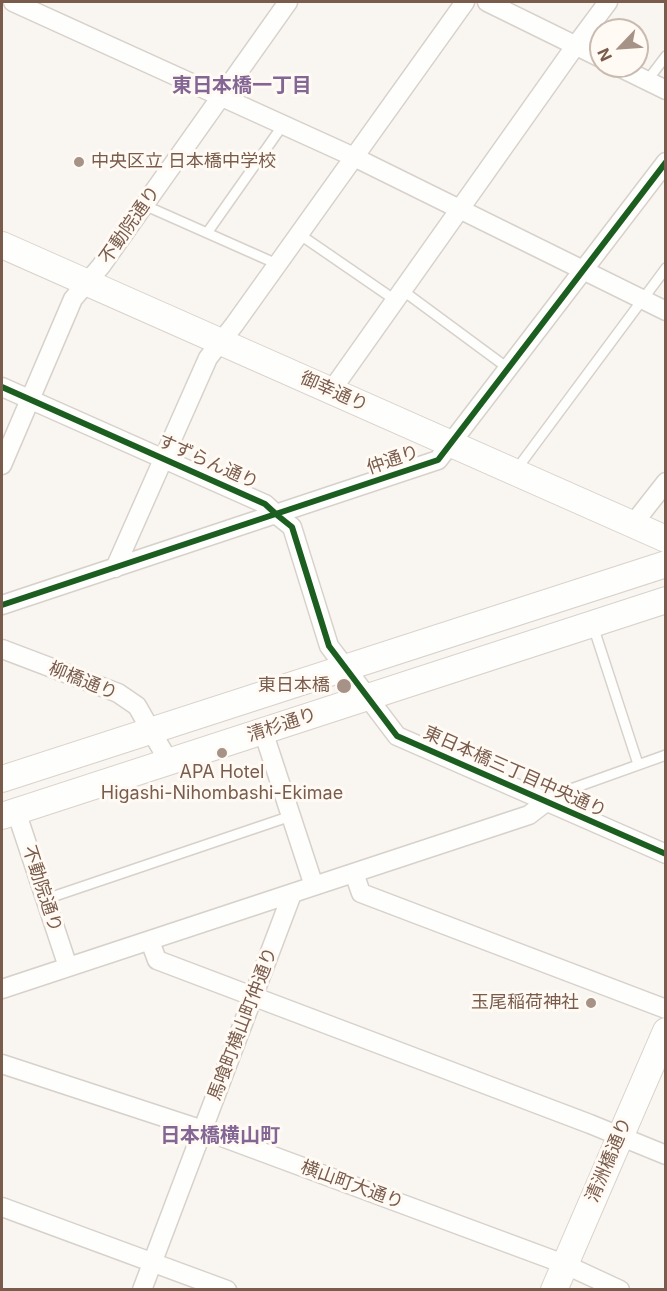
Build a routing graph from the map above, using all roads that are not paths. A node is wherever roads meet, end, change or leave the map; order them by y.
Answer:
1 (13, 2) edge
2 (288, 2) edge
3 (465, 2) edge
4 (487, 2) edge
5 (608, 2) edge
6 (576, 45) junction
7 (589, 52) edge
8 (666, 56) edge
9 (641, 78) edge
10 (647, 81) junction
11 (666, 90) edge
12 (221, 96) junction
13 (283, 125) junction
14 (354, 157) junction
15 (666, 162) edge
16 (144, 205) junction
17 (459, 209) junction
18 (207, 233) junction
19 (299, 234) junction
20 (2, 245) edge
21 (277, 264) junction
22 (666, 268) edge
23 (583, 270) junction
24 (87, 283) junction
25 (398, 295) junction
26 (642, 300) junction
27 (666, 311) edge
28 (221, 342) junction
29 (509, 369) junction
30 (2, 387) edge
31 (331, 391) junction
32 (30, 400) junction
33 (451, 444) junction
34 (163, 459) junction
35 (2, 465) edge
36 (514, 472) junction
37 (666, 482) edge
38 (277, 515) junction
39 (633, 524) junction
40 (666, 539) edge
41 (666, 564) edge
42 (115, 568) junction
43 (666, 600) edge
44 (2, 605) edge
45 (592, 624) junction
46 (2, 649) edge
47 (345, 667) junction
48 (368, 697) junction
49 (151, 730) junction
50 (263, 731) junction
51 (666, 755) edge
52 (169, 762) junction
53 (638, 764) junction
54 (3, 773) edge
55 (546, 802) junction
56 (9, 813) edge
57 (291, 816) junction
58 (666, 854) edge
59 (354, 873) junction
60 (314, 886) junction
61 (292, 894) junction
62 (46, 899) junction
63 (150, 941) junction
64 (68, 967) junction
65 (2, 989) edge
66 (254, 996) junction
67 (666, 1009) edge
68 (666, 1031) edge
69 (2, 1064) edge
70 (203, 1130) junction
71 (620, 1136) junction
72 (666, 1155) edge
73 (2, 1207) edge
74 (152, 1262) junction
75 (564, 1264) junction
76 (142, 1290) edge
77 (227, 1290) edge
78 (554, 1290) edge
79 (620, 1290) edge

1 - 12 street
2 - 12 street, 不動院通り
3 - 14 street
4 - 6 street
5 - 6 street
6 - 7 street
6 - 17 street
8 - 10 lane
9 - 10 street
10 - 11 street
12 - 13 street
12 - 16 street, 不動院通り
13 - 14 street
13 - 18 lane
14 - 17 street
14 - 19 street
15 - 23 street, 仲通り
16 - 18 lane
16 - 24 street, 不動院通り
17 - 23 street
17 - 25 street
18 - 21 lane
19 - 21 street
19 - 25 lane
20 - 24 street, 御幸通り
21 - 28 street
22 - 26 lane
23 - 26 street
23 - 29 street, 仲通り
24 - 28 street, 御幸通り
24 - 32 street, 不動院通り
25 - 29 lane
25 - 31 street
26 - 27 street
26 - 36 lane
28 - 31 street, 御幸通り
28 - 34 street
29 - 33 street, 仲通り
30 - 32 street, すずらん通り
31 - 33 street, 御幸通り
32 - 34 street, すずらん通り
32 - 35 street, 不動院通り
33 - 36 street, 御幸通り
33 - 38 street, 仲通り
34 - 38 street, すずらん通り
34 - 42 street
36 - 39 street, 御幸通り
37 - 39 street
38 - 42 street, 仲通り
38 - 47 street, すずらん通り
39 - 40 street, 御幸通り
41 - 47 street, 清杉通り
42 - 44 street, 仲通り
43 - 45 street, 清杉通り
45 - 48 street, 清杉通り
45 - 53 lane
46 - 49 street, 柳橋通り
47 - 48 street, 東日本橋三丁目中央通り
47 - 49 street, 清杉通り
48 - 50 street, 清杉通り
48 - 55 street, 東日本橋三丁目中央通り
49 - 52 street, 柳橋通り
49 - 54 street, 清杉通り
50 - 52 street, 清杉通り
50 - 57 street
51 - 53 lane
52 - 56 street, 清杉通り
53 - 55 lane
55 - 58 street, 東日本橋三丁目中央通り
55 - 59 street
56 - 62 street, 不動院通り
57 - 60 street
57 - 62 lane
59 - 60 street
59 - 67 street
60 - 61 street
61 - 63 street
61 - 66 street, 馬喰町横山町仲通り
62 - 64 street, 不動院通り
63 - 64 street
63 - 66 street
64 - 65 street
66 - 70 street, 馬喰町横山町仲通り
66 - 71 street
68 - 71 street, 清洲橋通り
69 - 70 street, 横山町大通り
70 - 74 street, 馬喰町横山町仲通り
70 - 75 street, 横山町大通り
71 - 72 street
71 - 75 street, 清洲橋通り
73 - 74 street
74 - 76 street, 馬喰町横山町仲通り
74 - 77 street
75 - 78 street, 清洲橋通り
75 - 79 street, 横山町大通り

